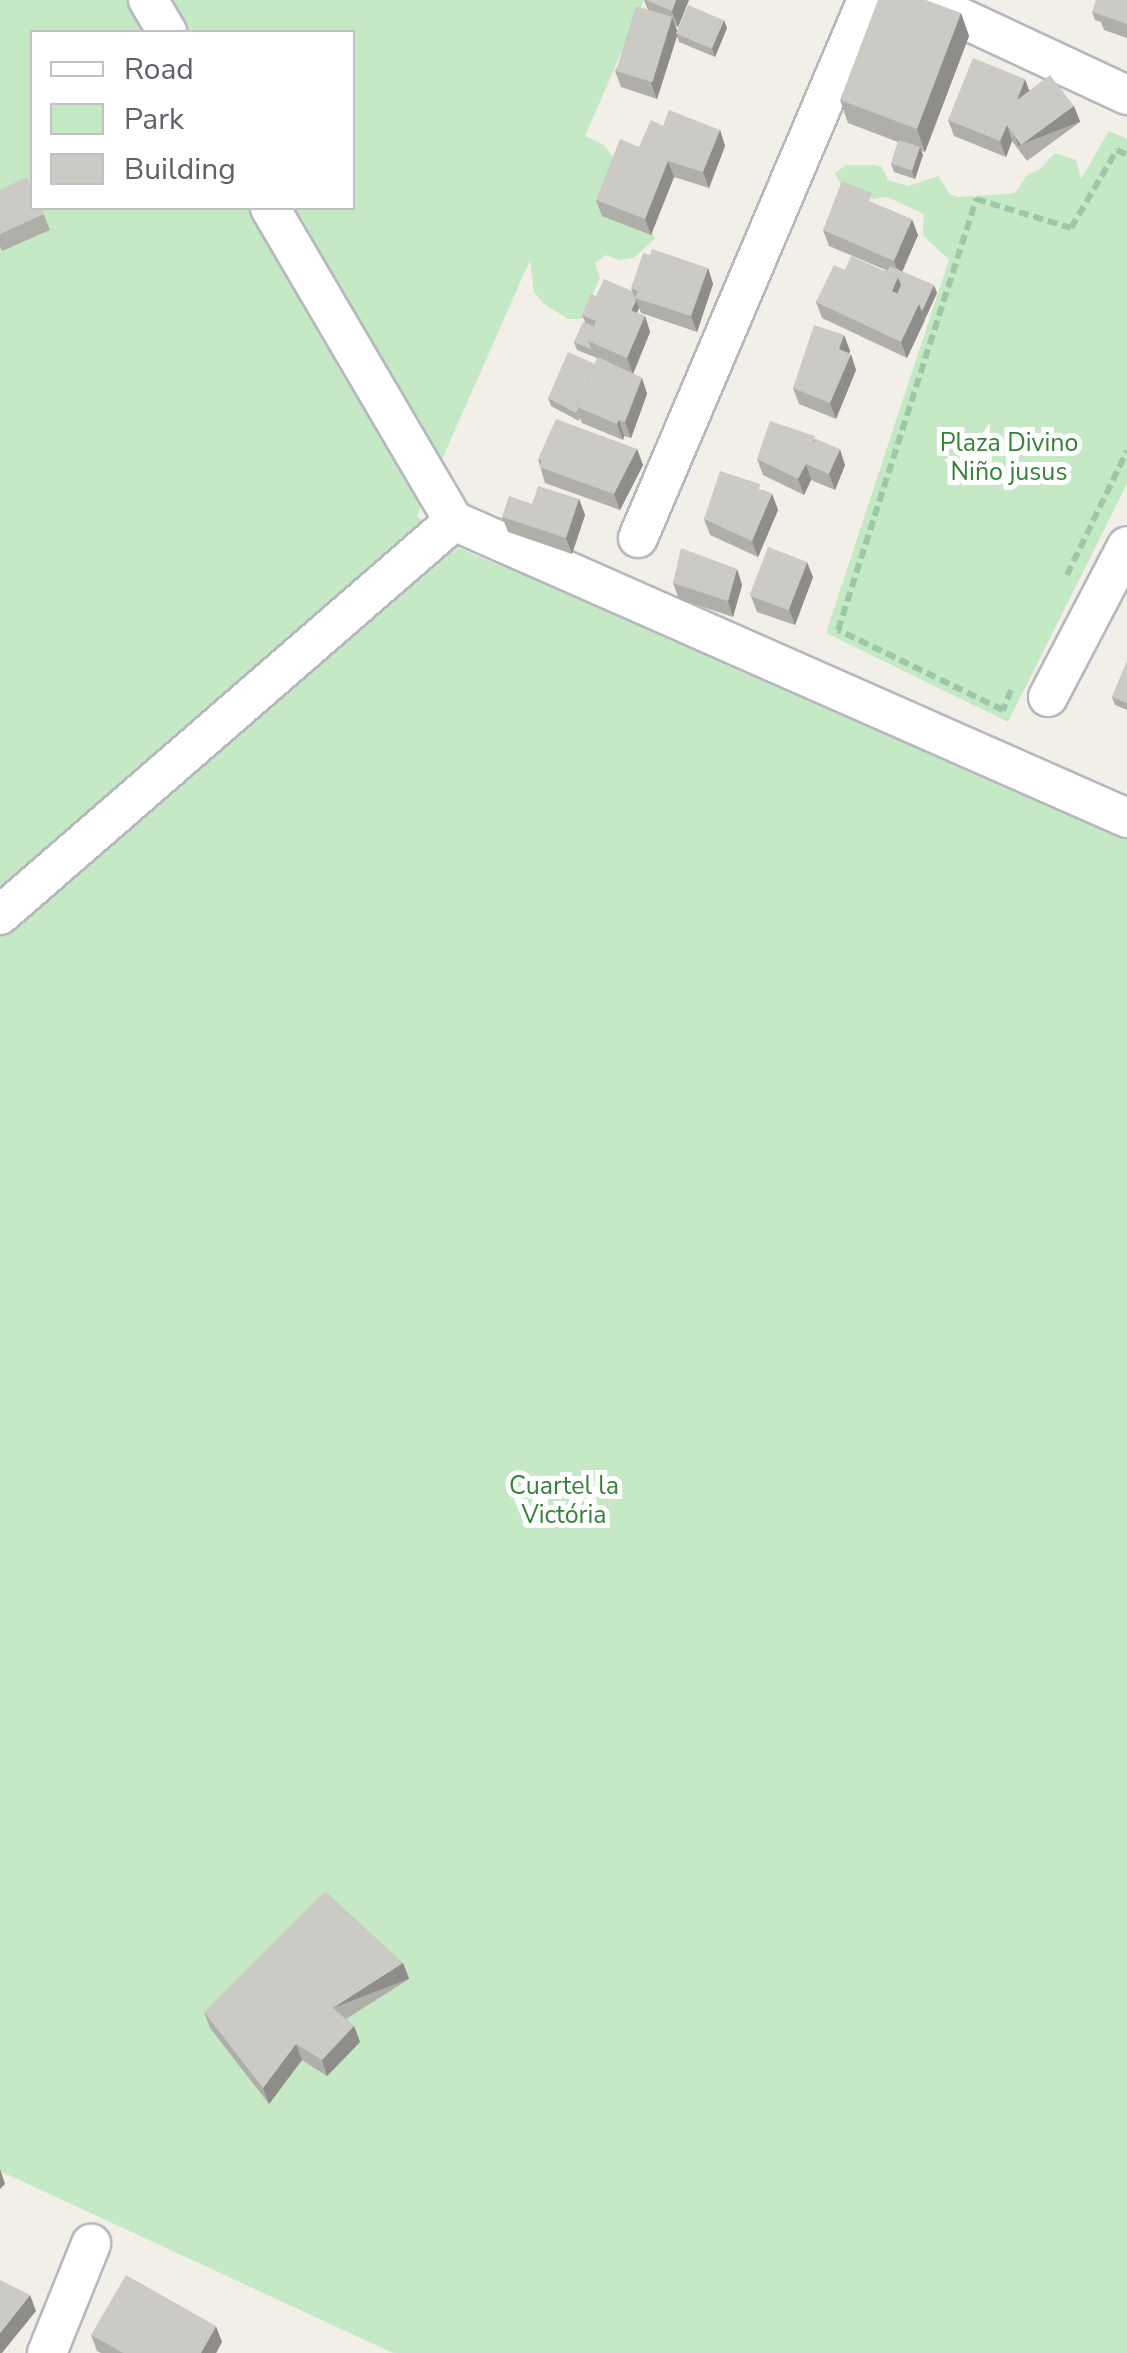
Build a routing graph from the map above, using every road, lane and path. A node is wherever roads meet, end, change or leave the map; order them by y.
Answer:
1 (148, 0) edge
2 (866, 0) edge
3 (922, 0) edge
4 (166, 30) edge
5 (1127, 96) edge
6 (1127, 155) edge
7 (271, 210) edge
8 (1127, 451) edge
9 (454, 521) junction
10 (638, 538) dead end
11 (1127, 546) edge
12 (1066, 576) dead end
13 (1031, 690) joint
14 (1127, 818) edge
15 (0, 916) edge
16 (91, 2244) dead end
17 (46, 2353) edge

1 - 4 street
2 - 10 street
3 - 5 street
6 - 13 path
7 - 9 street
8 - 12 path
9 - 14 street
9 - 15 street
11 - 13 street
16 - 17 street

